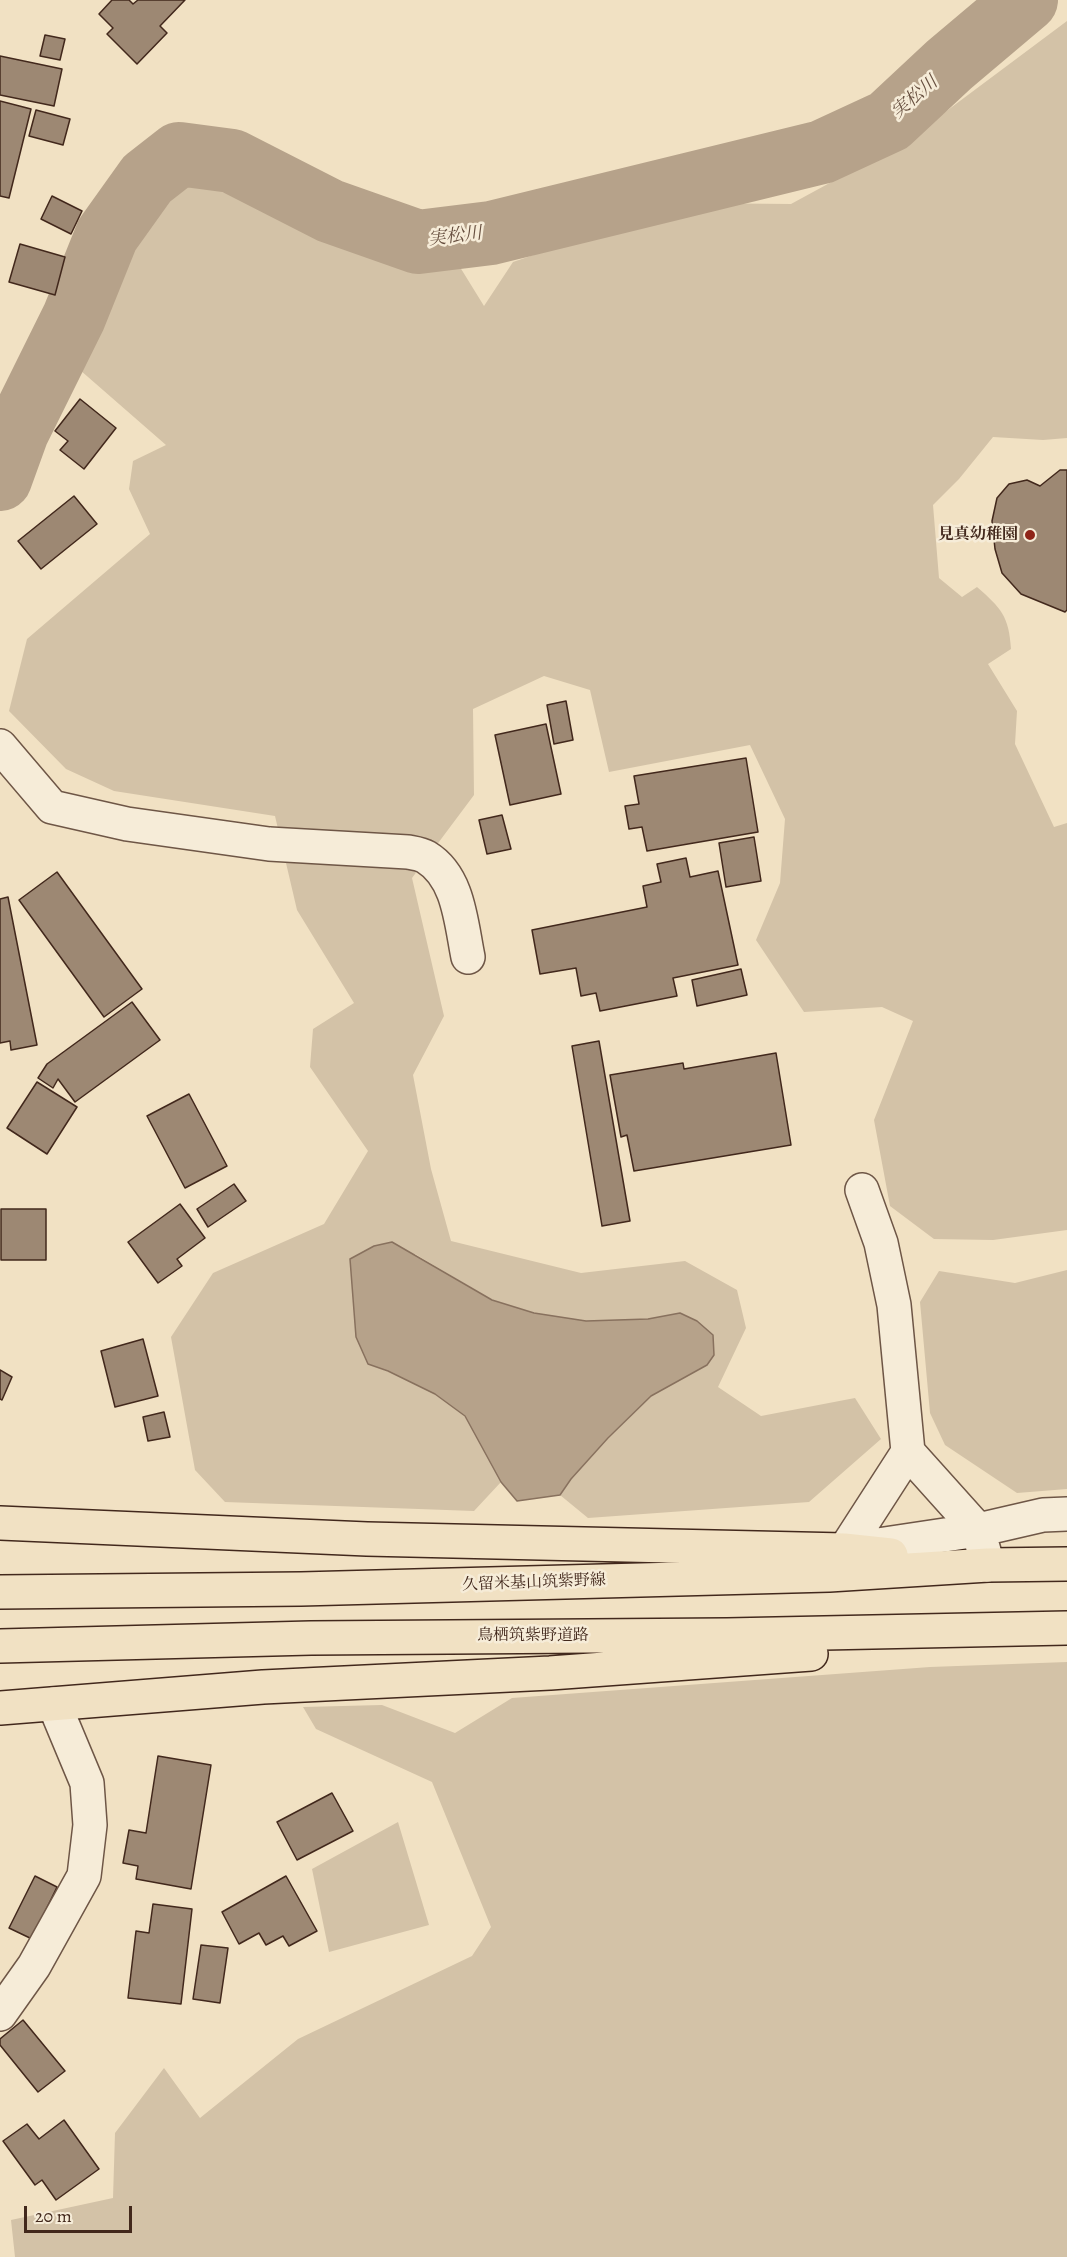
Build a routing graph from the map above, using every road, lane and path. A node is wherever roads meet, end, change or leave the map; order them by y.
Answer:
1 (0, 746) edge
2 (468, 957) dead end
3 (862, 1190) dead end
4 (908, 1452) junction
5 (1067, 1514) edge
6 (0, 1523) edge
7 (978, 1530) junction
8 (836, 1563) junction
9 (1067, 1564) edge
10 (988, 1565) junction
11 (0, 1592) edge
12 (1062, 1628) edge
13 (0, 1646) edge
14 (54, 1704) junction
15 (0, 1708) edge
16 (0, 2014) edge

1 - 2 street
3 - 4 street
4 - 7 street
4 - 8 street
5 - 7 street
6 - 8 main road
7 - 8 street
7 - 10 street
8 - 10 main road
8 - 11 main road, 久留米基山筑紫野線
9 - 10 main road
12 - 13 main road, 鳥栖筑紫野道路
12 - 14 main road
14 - 15 main road
14 - 16 street

